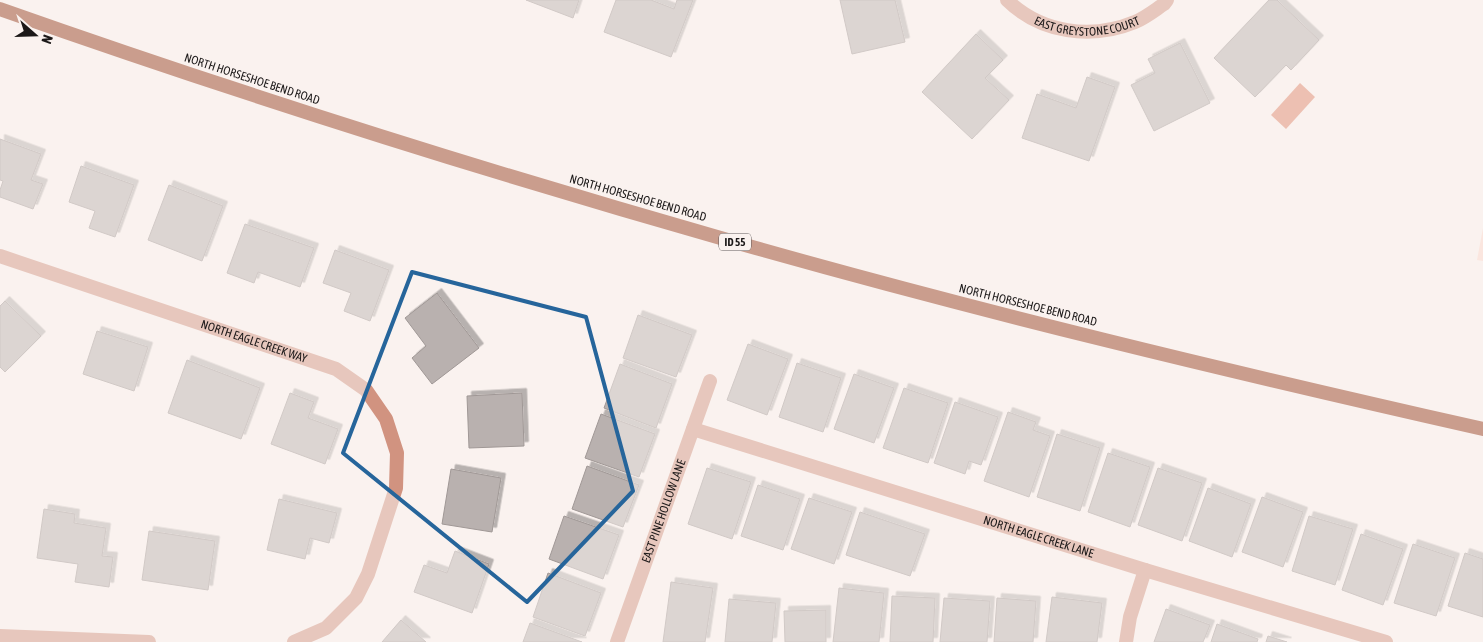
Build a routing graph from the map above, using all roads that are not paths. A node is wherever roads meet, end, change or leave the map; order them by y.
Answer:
1 (1007, 0) edge
2 (1167, 0) edge
3 (0, 9) edge
4 (0, 256) edge
5 (710, 381) dead end
6 (693, 429) junction
7 (1483, 429) edge
8 (1145, 570) junction
9 (0, 636) edge
10 (149, 642) edge
11 (294, 642) edge
12 (616, 642) edge
13 (1126, 642) edge
14 (1386, 642) edge

1 - 2 street, EAST GREYSTONE COURT
3 - 7 highway, NORTH HORSESHOE BEND ROAD / ID 55
4 - 11 street, NORTH EAGLE CREEK WAY
5 - 6 street, EAST PINE HOLLOW LANE
6 - 8 street, NORTH EAGLE CREEK LANE
6 - 12 street, EAST PINE HOLLOW LANE
8 - 13 street
8 - 14 street, NORTH EAGLE CREEK LANE
9 - 10 street

